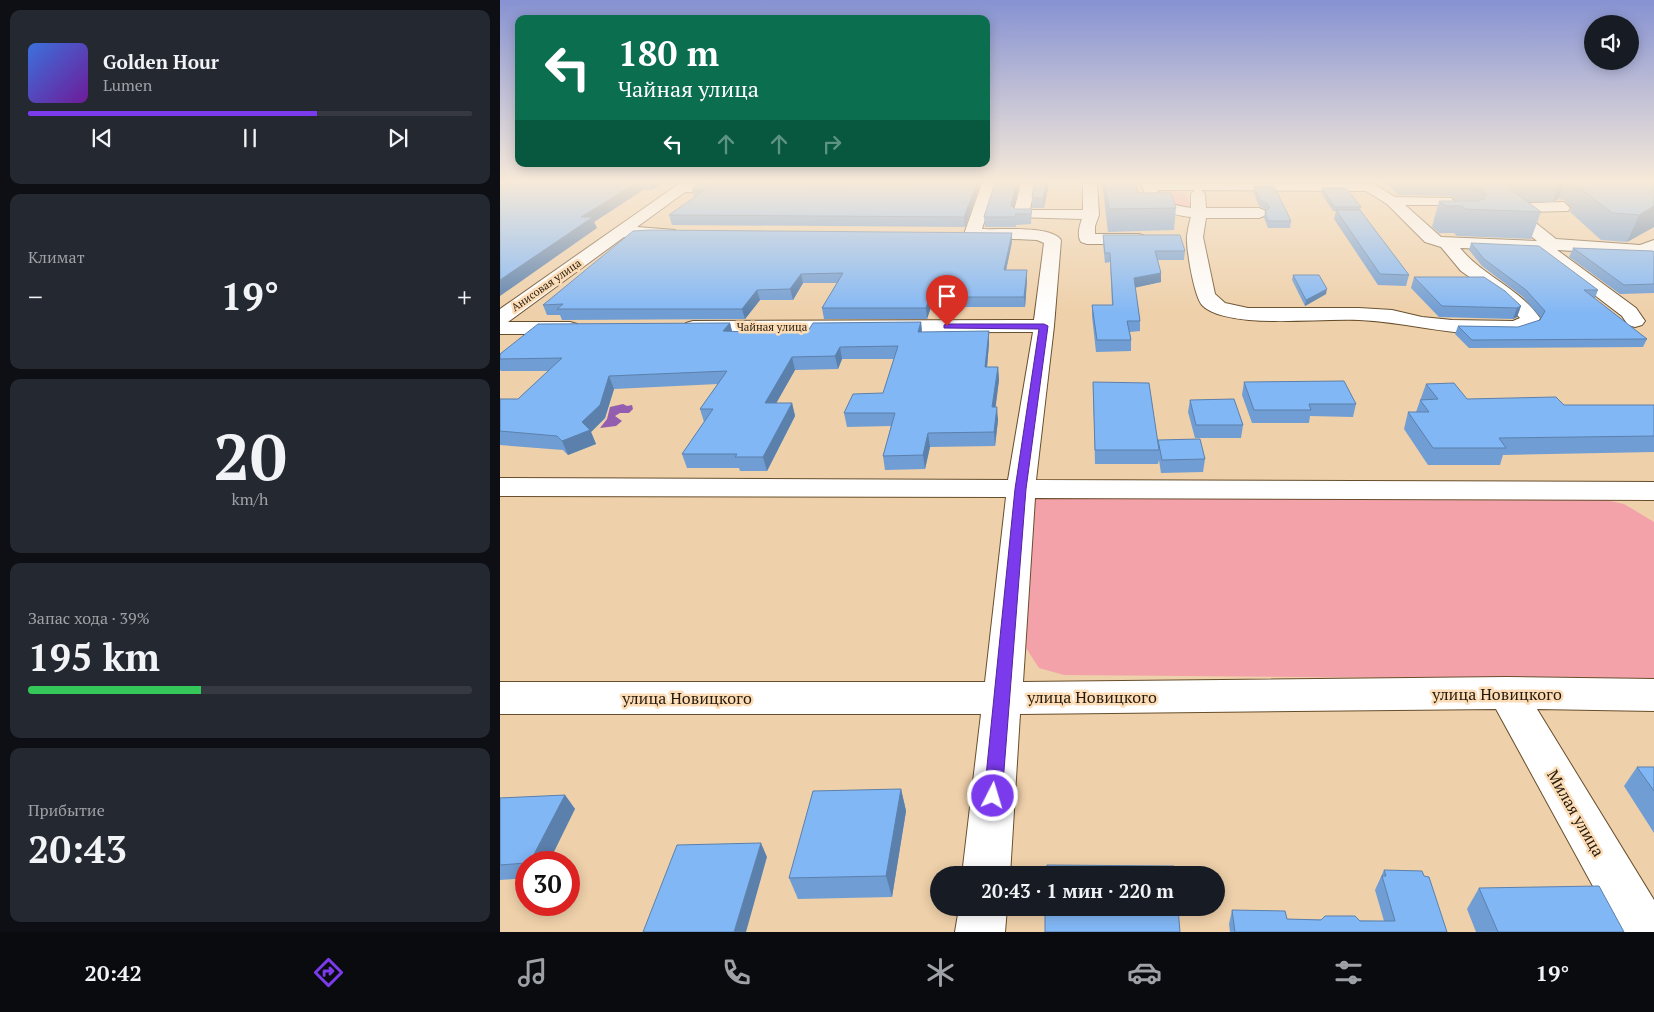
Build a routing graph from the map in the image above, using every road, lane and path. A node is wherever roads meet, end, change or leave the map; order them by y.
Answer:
1 (628, 226) edge
2 (966, 226) edge
3 (1087, 226) edge
4 (1194, 226) edge
5 (1418, 226) edge
6 (1530, 226) edge
7 (620, 232) junction
8 (684, 233) edge
9 (1154, 239) edge
10 (1447, 244) junction
11 (1544, 245) junction
12 (1650, 251) edge
13 (500, 318) edge
14 (1635, 321) dead end
15 (1044, 326) junction
16 (670, 327) edge
17 (500, 328) edge
18 (592, 328) edge
19 (500, 486) edge
20 (1020, 489) junction
21 (1648, 498) edge
22 (1507, 694) junction
23 (1654, 695) edge
24 (500, 698) edge
25 (1002, 698) junction
26 (987, 866) edge
27 (982, 916) edge
28 (980, 932) edge
29 (1645, 932) edge

1 - 7 street, Анисовая улица
2 - 15 street
3 - 9 street
4 - 10 street
5 - 10 street
6 - 11 street
7 - 8 street
7 - 13 street, Анисовая улица
10 - 11 street
11 - 12 street
11 - 14 street
15 - 16 street, Чайная улица
15 - 20 street
17 - 18 street
19 - 20 street
20 - 21 street
20 - 25 street
22 - 23 street, улица Новицкого
22 - 25 street, улица Новицкого
22 - 29 street, Милая улица
24 - 25 street, улица Новицкого
25 - 26 street
27 - 28 street

